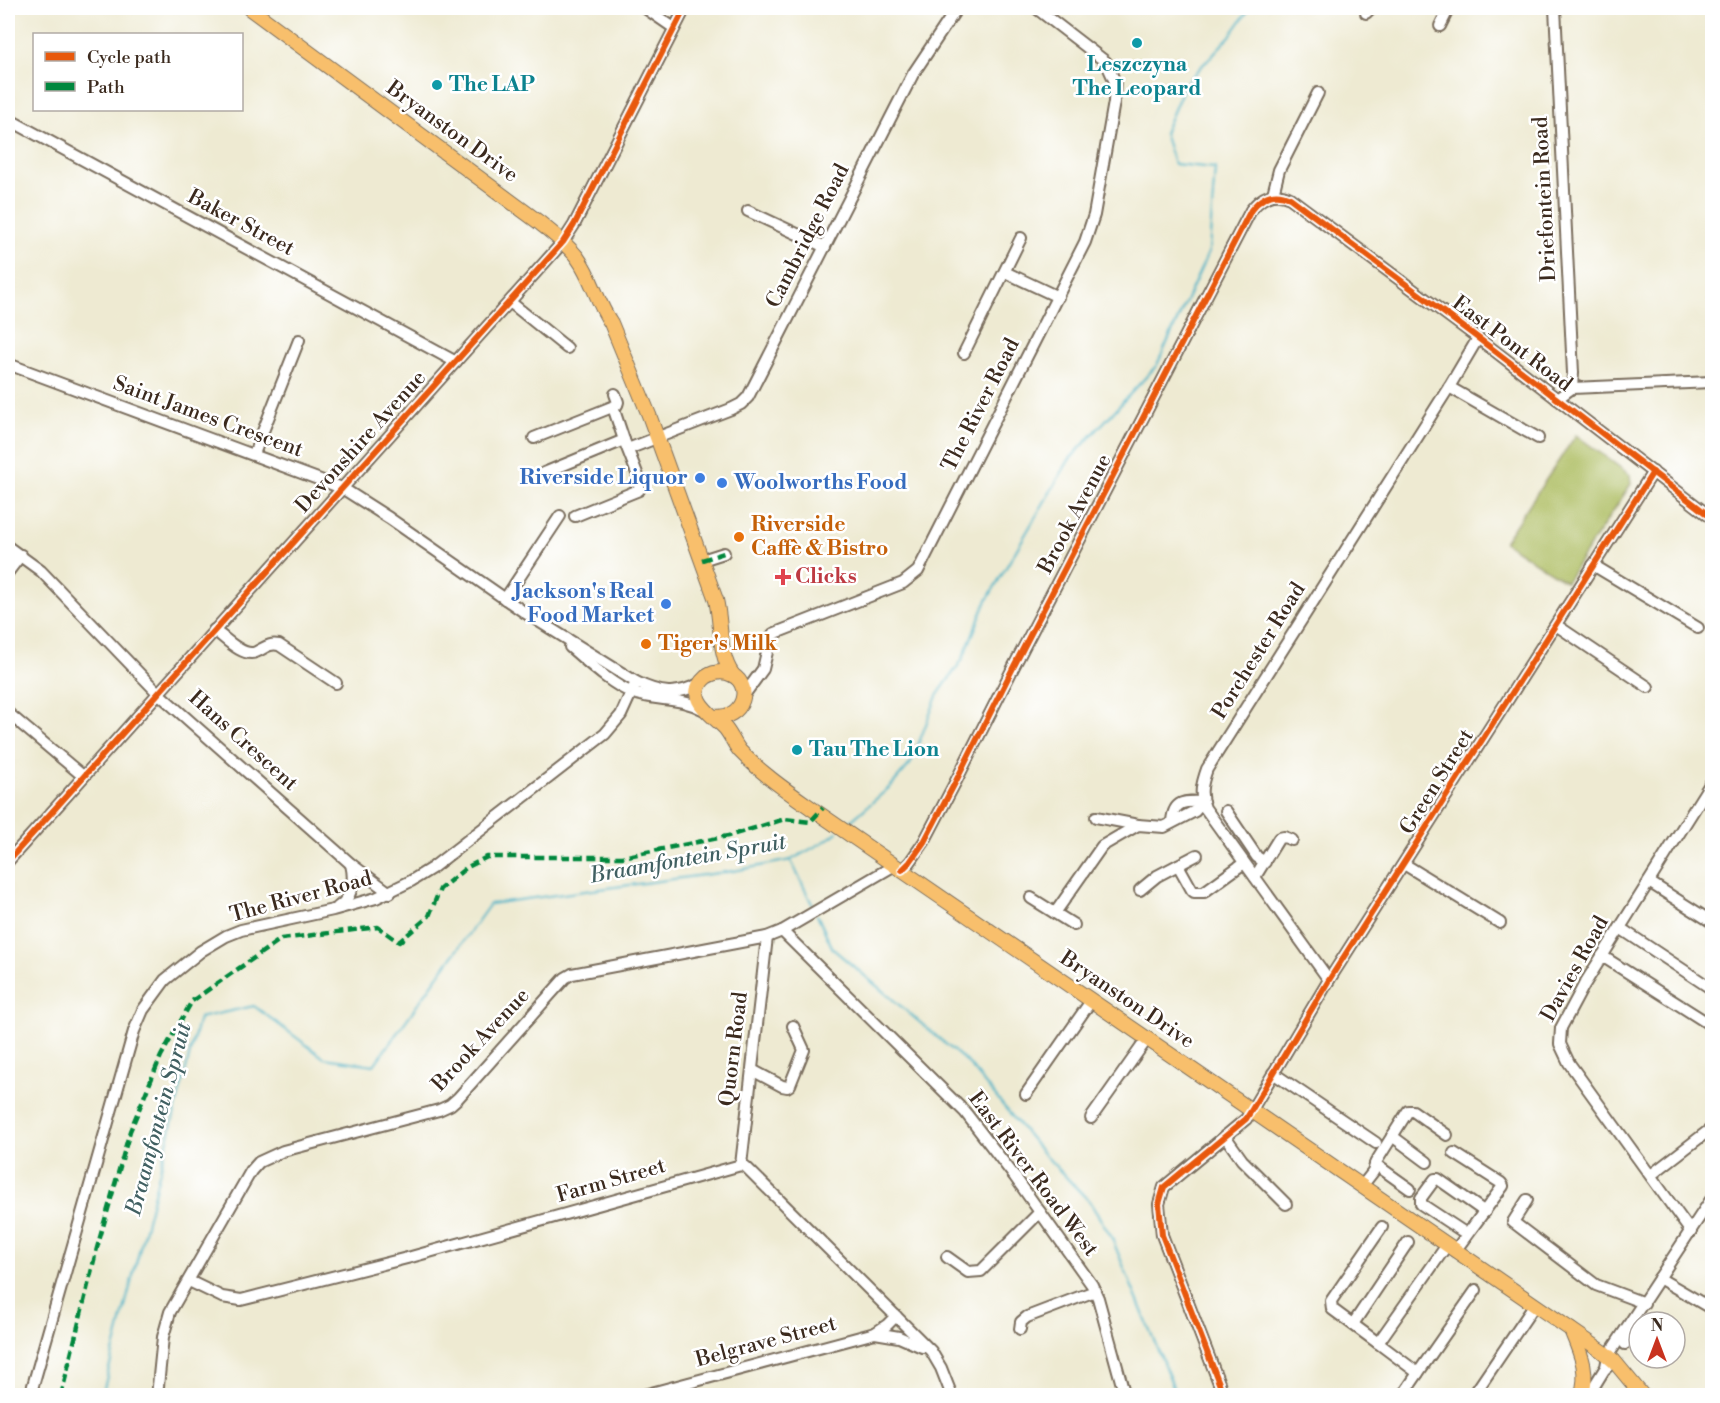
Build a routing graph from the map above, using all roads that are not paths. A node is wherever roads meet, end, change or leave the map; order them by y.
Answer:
1 (249, 8) edge
2 (645, 8) edge
3 (685, 8) edge
4 (957, 8) edge
5 (1036, 8) edge
6 (1449, 8) edge
7 (1555, 8) edge
8 (1440, 26) dead end
9 (674, 28) junction
10 (1318, 93) dead end
11 (8, 118) edge
12 (1273, 194) junction
13 (748, 211) dead end
14 (1021, 238) dead end
15 (563, 242) junction
16 (825, 247) junction
17 (1005, 272) junction
18 (1058, 297) junction
19 (510, 302) junction
20 (1478, 338) junction
21 (299, 340) dead end
22 (567, 348) dead end
23 (964, 353) dead end
24 (456, 362) junction
25 (8, 364) edge
26 (1713, 382) edge
27 (1449, 387) junction
28 (1572, 388) junction
29 (615, 394) dead end
30 (1557, 399) junction
31 (613, 407) junction
32 (534, 438) dead end
33 (1538, 438) dead end
34 (653, 440) junction
35 (626, 445) junction
36 (254, 454) junction
37 (1653, 471) junction
38 (544, 473) dead end
39 (342, 488) junction
40 (560, 516) dead end
41 (575, 516) dead end
42 (1713, 518) edge
43 (8, 547) edge
44 (724, 554) dead end
45 (21, 555) junction
46 (702, 560) junction
47 (1593, 566) junction
48 (8, 572) edge
49 (505, 599) junction
50 (1556, 625) junction
51 (1698, 628) dead end
52 (214, 630) junction
53 (763, 669) junction
54 (735, 677) junction
55 (704, 680) junction
56 (336, 683) dead end
57 (634, 687) junction
58 (1648, 687) dead end
59 (158, 693) junction
60 (743, 699) junction
61 (8, 713) edge
62 (708, 713) junction
63 (745, 756) junction
64 (83, 776) junction
65 (1713, 781) edge
66 (1203, 802) junction
67 (1226, 811) dead end
68 (1096, 817) dead end
69 (1138, 825) junction
70 (1292, 840) dead end
71 (1197, 855) dead end
72 (8, 861) edge
73 (1245, 862) junction
74 (1265, 862) junction
75 (351, 864) junction
76 (1404, 864) junction
77 (1178, 865) junction
78 (898, 868) junction
79 (1255, 877) junction
80 (1648, 882) junction
81 (1140, 890) dead end
82 (390, 893) junction
83 (1031, 898) dead end
84 (333, 910) junction
85 (1054, 913) junction
86 (1713, 922) edge
87 (1500, 923) dead end
88 (1074, 925) dead end
89 (1620, 928) junction
90 (782, 931) junction
91 (767, 937) junction
92 (1602, 956) junction
93 (1329, 980) junction
94 (1713, 989) edge
95 (1091, 1001) junction
96 (1706, 1022) dead end
97 (793, 1026) dead end
98 (1147, 1039) junction
99 (752, 1070) junction
100 (1273, 1073) junction
101 (1026, 1094) dead end
102 (1251, 1111) junction
103 (1091, 1118) dead end
104 (1713, 1128) edge
105 (1447, 1135) dead end
106 (1225, 1136) junction
107 (1392, 1136) junction
108 (1376, 1143) dead end
109 (1454, 1153) dead end
110 (1427, 1162) dead end
111 (1375, 1164) junction
112 (741, 1165) junction
113 (1651, 1175) junction
114 (1362, 1186) junction
115 (1410, 1189) dead end
116 (1713, 1198) edge
117 (1527, 1200) dead end
118 (1286, 1204) dead end
119 (1040, 1212) junction
120 (1485, 1212) junction
121 (1382, 1227) dead end
122 (1462, 1231) dead end
123 (1691, 1232) junction
124 (1408, 1242) dead end
125 (1451, 1248) junction
126 (947, 1257) dead end
127 (1489, 1274) junction
128 (1661, 1280) junction
129 (189, 1281) junction
130 (1476, 1290) dead end
131 (1095, 1291) junction
132 (1649, 1298) junction
133 (1534, 1306) junction
134 (1713, 1309) edge
135 (1645, 1310) edge
136 (896, 1316) junction
137 (1353, 1324) junction
138 (1020, 1329) dead end
139 (1571, 1330) junction
140 (875, 1333) junction
141 (1627, 1339) edge
142 (1378, 1343) junction
143 (931, 1351) junction
144 (1612, 1358) junction
145 (1418, 1374) junction
146 (30, 1395) edge
147 (157, 1395) edge
148 (640, 1395) edge
149 (951, 1395) edge
150 (1125, 1395) edge
151 (1224, 1395) edge
152 (1403, 1395) edge
153 (1473, 1395) edge
154 (1581, 1395) edge
155 (1588, 1395) edge
156 (1643, 1395) edge
157 (1654, 1395) edge

1 - 15 main road, Bryanston Drive
2 - 9 street
3 - 9 street, Devonshire Avenue
4 - 16 street, Cambridge Road
5 - 18 street, The River Road
6 - 8 street
7 - 28 street, Driefontein Road
9 - 15 street, Devonshire Avenue
10 - 12 street
11 - 24 street, Baker Street
12 - 20 street, East Pont Road
12 - 78 street, Brook Avenue
13 - 16 street
14 - 17 street
15 - 19 street, Devonshire Avenue
15 - 34 main road, Bryanston Drive
16 - 34 street, Cambridge Road
17 - 18 street
17 - 23 street
18 - 53 street, The River Road
19 - 22 street
19 - 24 street, Devonshire Avenue
20 - 27 street, Porchester Road
20 - 30 street, East Pont Road
21 - 36 street
24 - 39 street, Devonshire Avenue
25 - 36 street, Saint James Crescent
26 - 28 street
27 - 33 street
27 - 66 street, Porchester Road
28 - 30 street
29 - 31 street
30 - 37 street, East Pont Road
31 - 32 street
31 - 35 street
34 - 35 street, Cambridge Road
34 - 46 main road, Bryanston Drive
34 - 55 main road, Bryanston Drive
35 - 38 street, Cambridge Road
35 - 41 street
36 - 39 street, Saint James Crescent
37 - 42 street, East Pont Road
37 - 47 street, Green Street
39 - 49 street, Saint James Crescent
39 - 52 street, Devonshire Avenue
40 - 49 street
43 - 45 street, Hans Crescent
44 - 46 street
45 - 48 street
45 - 59 street, Hans Crescent
46 - 54 main road, Bryanston Drive
47 - 50 street, Green Street
47 - 51 street
49 - 57 street, Saint James Crescent
50 - 58 street
50 - 76 street, Green Street
52 - 56 street
52 - 59 street, Devonshire Avenue
53 - 54 street
53 - 60 street, The River Road
54 - 55 main road
54 - 60 main road
55 - 57 street, Saint James Crescent
55 - 62 main road
57 - 62 street, Saint James Crescent
57 - 82 street, The River Road
59 - 64 street, Devonshire Avenue
59 - 75 street, Hans Crescent
60 - 62 main road
60 - 63 main road
61 - 64 street
62 - 63 main road, Bryanston Drive
63 - 78 main road, Bryanston Drive
64 - 72 street, Devonshire Avenue
65 - 80 street, Davies Road
66 - 69 street
66 - 73 street
67 - 74 street
68 - 69 street
69 - 85 street
70 - 74 street
71 - 77 street
73 - 77 street
73 - 79 street
74 - 79 street
75 - 82 street, Hans Crescent
75 - 84 street
76 - 87 street
76 - 93 street, Green Street
77 - 81 street
78 - 90 street, Brook Avenue
78 - 95 main road, Bryanston Drive
79 - 93 street
80 - 86 street
80 - 89 street, Davies Road
82 - 84 street, The River Road
83 - 85 street
84 - 146 street, The River Road
85 - 88 street
89 - 92 street, Davies Road
89 - 94 street
90 - 91 street, Brook Avenue
90 - 119 street, East River Road West
91 - 99 street, Quorn Road
91 - 129 street, Brook Avenue
92 - 96 street
92 - 113 street, Davies Road
93 - 100 street, Green Street
95 - 98 main road, Bryanston Drive
95 - 101 street
97 - 99 street
98 - 102 main road, Bryanston Drive
98 - 103 street
99 - 112 street, Quorn Road
100 - 102 street, Green Street
100 - 108 street
102 - 106 street, Green Street
102 - 114 main road, Bryanston Drive
104 - 113 street
105 - 107 street
106 - 118 street
106 - 151 street, Green Street
107 - 110 street
107 - 111 street
109 - 120 street
111 - 114 street
111 - 115 street
112 - 129 street, Farm Street
112 - 136 street
113 - 123 street, Davies Road
114 - 125 main road, Bryanston Drive
116 - 123 street
117 - 132 street
119 - 126 street
119 - 131 street, East River Road West
120 - 122 street
120 - 125 street
121 - 137 street
123 - 128 street
124 - 137 street
125 - 127 main road, Bryanston Drive
125 - 142 street
127 - 133 main road, Bryanston Drive
127 - 144 main road, Bryanston Drive
128 - 132 street
128 - 134 street
129 - 147 street, Brook Avenue
130 - 145 street
131 - 138 street
131 - 150 street, East River Road West
132 - 135 street
132 - 144 street
133 - 139 main road, Bryanston Drive
133 - 153 street
136 - 140 street, Belgrave Street
136 - 143 street
137 - 142 street
139 - 144 main road, Bryanston Drive
139 - 154 main road
140 - 143 street
140 - 148 street, Belgrave Street
141 - 144 street
142 - 145 street
143 - 149 street
144 - 155 street
144 - 156 main road
144 - 157 main road
145 - 152 street

